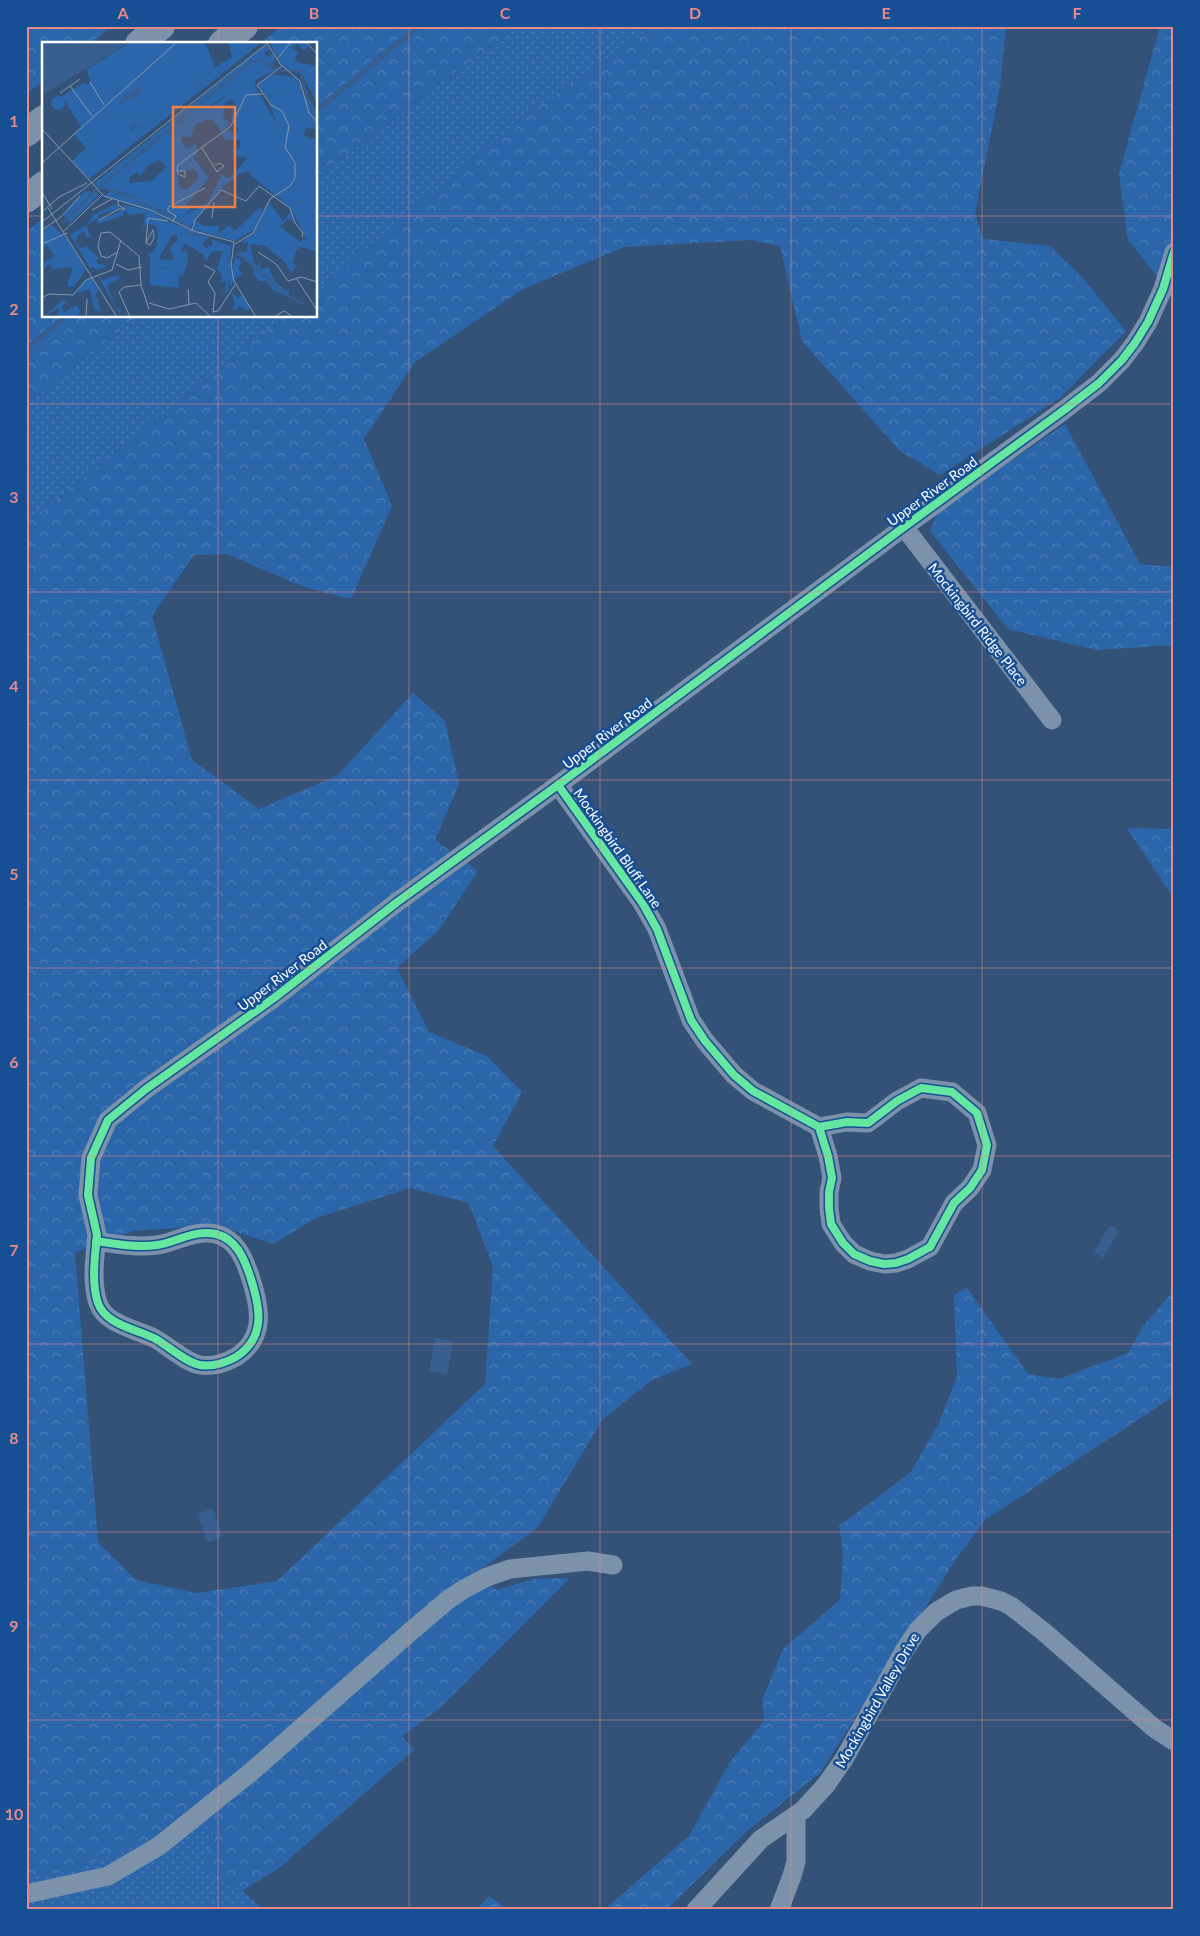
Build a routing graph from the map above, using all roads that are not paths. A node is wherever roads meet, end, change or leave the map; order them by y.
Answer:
1 (161, 26) edge
2 (244, 26) edge
3 (141, 42) edge
4 (224, 42) edge
5 (42, 121) edge
6 (26, 133) edge
7 (42, 187) edge
8 (26, 199) edge
9 (1174, 252) edge
10 (904, 527) junction
11 (1052, 720) dead end
12 (558, 785) junction
13 (819, 1127) junction
14 (96, 1241) junction
15 (613, 1564) dead end
16 (1174, 1741) edge
17 (796, 1815) junction
18 (26, 1894) edge
19 (696, 1910) edge
20 (779, 1910) edge

1 - 3 highway
2 - 4 highway
5 - 6 highway
7 - 8 highway
9 - 10 street, Upper River Road
10 - 11 street, Mockingbird Ridge Place
10 - 12 street, Upper River Road
12 - 13 street, Mockingbird Bluff Lane
12 - 14 street, Upper River Road
13 - 13 street
14 - 14 street, Upper River Road
15 - 18 street
16 - 17 street, Mockingbird Valley Drive
17 - 19 street, Mockingbird Valley Drive
17 - 20 street

